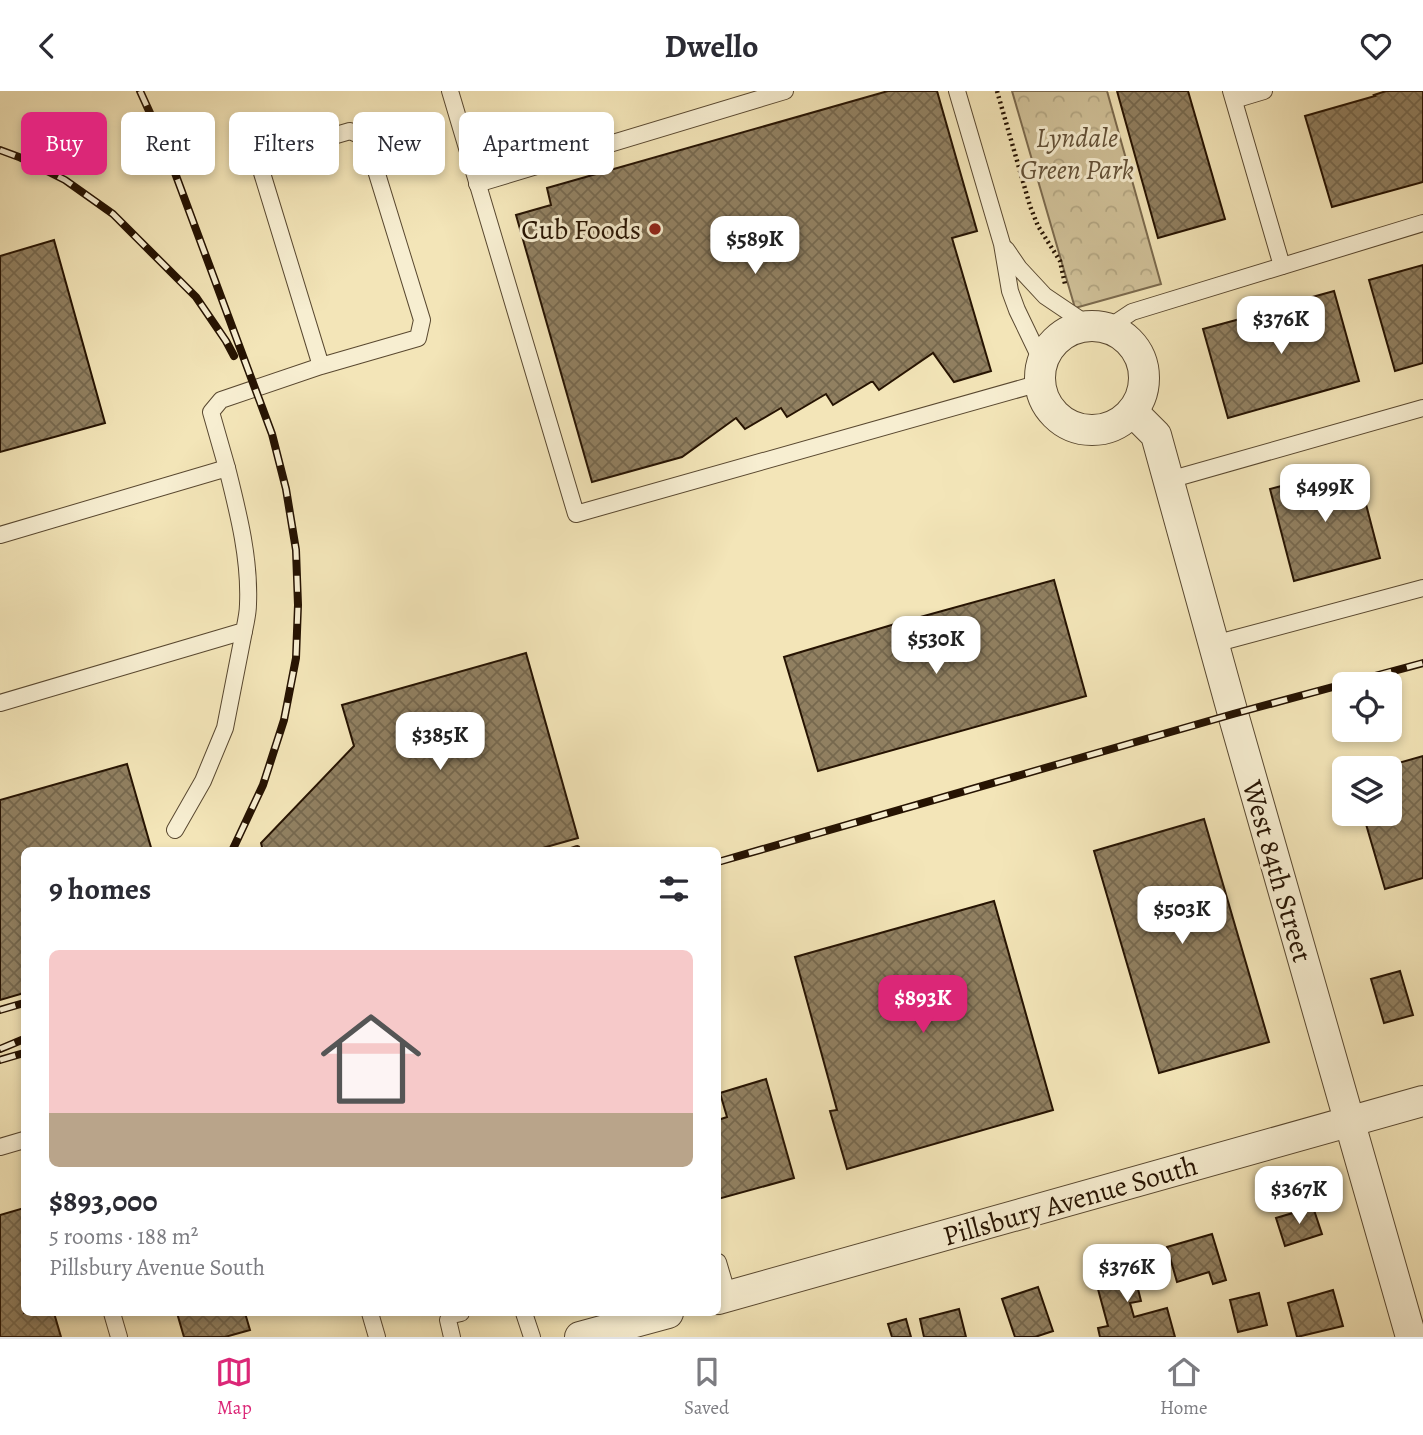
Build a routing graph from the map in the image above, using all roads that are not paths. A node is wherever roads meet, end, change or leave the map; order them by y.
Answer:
1 (450, 91) edge
2 (785, 91) edge
3 (957, 91) edge
4 (1264, 91) edge
5 (1232, 96) edge
6 (477, 184) junction
7 (1423, 223) edge
8 (1002, 244) junction
9 (1282, 266) junction
10 (1098, 327) junction
11 (321, 366) junction
12 (1041, 372) junction
13 (1423, 408) edge
14 (1133, 412) junction
15 (226, 468) junction
16 (1169, 480) junction
17 (0, 535) edge
18 (1423, 589) edge
19 (244, 631) junction
20 (1214, 644) junction
21 (0, 703) edge
22 (175, 830) dead end
23 (1423, 1101) edge
24 (1350, 1121) junction
25 (21, 1141) edge
26 (0, 1147) edge
27 (723, 1297) edge
28 (113, 1316) edge
29 (371, 1316) edge
30 (451, 1316) edge
31 (525, 1316) edge
32 (656, 1316) edge
33 (119, 1337) edge
34 (377, 1337) edge
35 (452, 1337) edge
36 (532, 1337) edge
37 (580, 1337) edge
38 (1411, 1337) edge

1 - 6 lane
2 - 6 lane
3 - 8 lane
4 - 5 lane
5 - 9 lane
6 - 12 lane
7 - 9 lane
8 - 10 lane
8 - 12 lane
9 - 10 lane
10 - 12 street
10 - 14 street
11 - 11 lane
11 - 15 lane
12 - 14 street
13 - 16 lane
14 - 16 street, West 84th Street
15 - 17 lane
15 - 19 lane
16 - 20 street, West 84th Street
18 - 20 lane
19 - 21 lane
19 - 22 lane
20 - 24 street, West 84th Street
23 - 24 street, Pillsbury Avenue South
24 - 27 street, Pillsbury Avenue South
24 - 38 street, West 84th Street
25 - 26 lane
28 - 33 lane
29 - 34 lane
30 - 35 lane
31 - 36 lane
32 - 37 street

